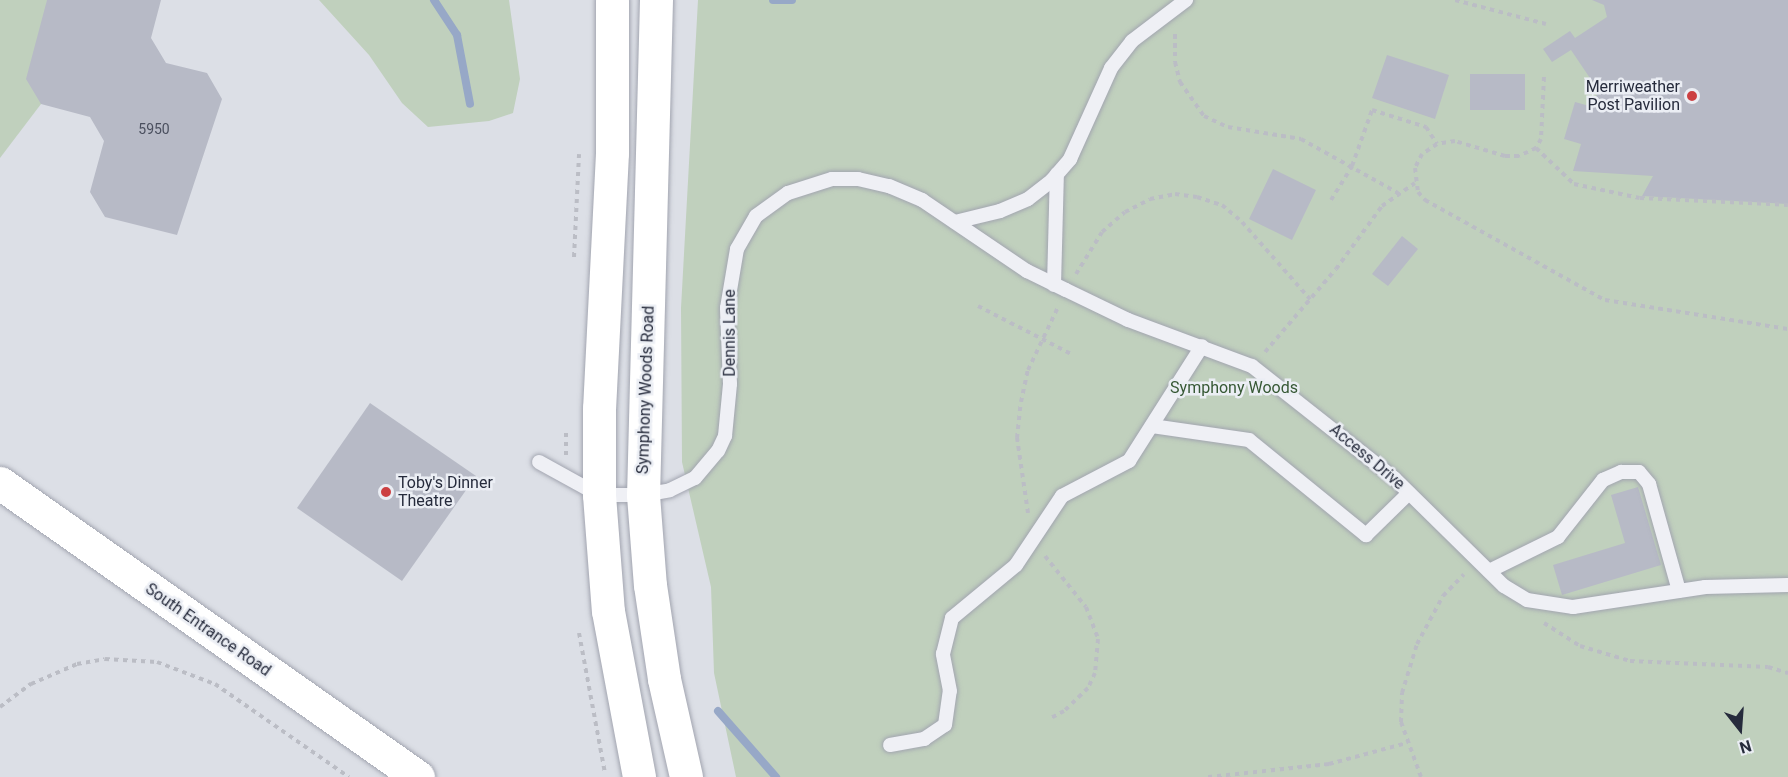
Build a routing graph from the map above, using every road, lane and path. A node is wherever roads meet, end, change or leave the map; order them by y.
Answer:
1 (612, 0) edge
2 (656, 0) edge
3 (1455, 0) edge
4 (1183, 2) edge
5 (1546, 24) dead end
6 (1544, 76) dead end
7 (580, 143) dead end
8 (1437, 144) junction
9 (1536, 148) junction
10 (1352, 166) junction
11 (1057, 174) junction
12 (1415, 183) junction
13 (1398, 193) junction
14 (577, 195) dead end
15 (1331, 201) dead end
16 (1788, 205) edge
17 (955, 222) junction
18 (1060, 287) junction
19 (1310, 299) junction
20 (978, 306) dead end
21 (1788, 329) edge
22 (1042, 339) junction
23 (1203, 346) junction
24 (1073, 355) dead end
25 (1252, 366) junction
26 (1152, 426) junction
27 (539, 462) dead end
28 (0, 483) edge
29 (1409, 493) junction
30 (622, 496) junction
31 (1036, 536) junction
32 (1477, 560) junction
33 (1489, 572) junction
34 (1788, 585) edge
35 (1679, 591) junction
36 (1534, 602) junction
37 (1788, 673) edge
38 (0, 707) edge
39 (1049, 719) dead end
40 (1407, 743) junction
41 (890, 745) dead end
42 (600, 754) dead end
43 (683, 770) edge
44 (627, 776) edge
45 (349, 777) edge
46 (418, 777) edge
47 (1208, 777) edge
48 (1421, 777) edge

1 - 30 street, Symphony Woods Road
2 - 30 street, Symphony Woods Road
3 - 5 path
4 - 10 path
4 - 11 lane
6 - 9 path
7 - 14 path
8 - 9 path
8 - 10 path
8 - 12 path
9 - 16 path
10 - 13 path
10 - 15 path
11 - 17 lane
11 - 18 lane
12 - 13 path
12 - 21 path
13 - 19 path
17 - 18 lane, Access Drive
17 - 30 lane, Dennis Lane
18 - 19 path
18 - 22 path
18 - 23 lane, Access Drive
19 - 25 path
20 - 22 path
22 - 24 path
22 - 31 path
23 - 25 lane, Access Drive
23 - 26 lane
25 - 29 lane, Access Drive
26 - 29 lane
26 - 31 lane
27 - 30 lane
28 - 46 street, South Entrance Road
29 - 32 lane, Access Drive
30 - 43 street, Symphony Woods Road
30 - 44 street, Symphony Woods Road
31 - 39 path
31 - 41 lane
32 - 33 lane, Access Drive
32 - 40 path
33 - 35 lane
33 - 36 lane, Access Drive
34 - 35 lane, Access Drive
35 - 36 lane, Access Drive
36 - 37 path
38 - 45 path
40 - 47 path
40 - 48 path
42 - 44 path
43 - 44 street

